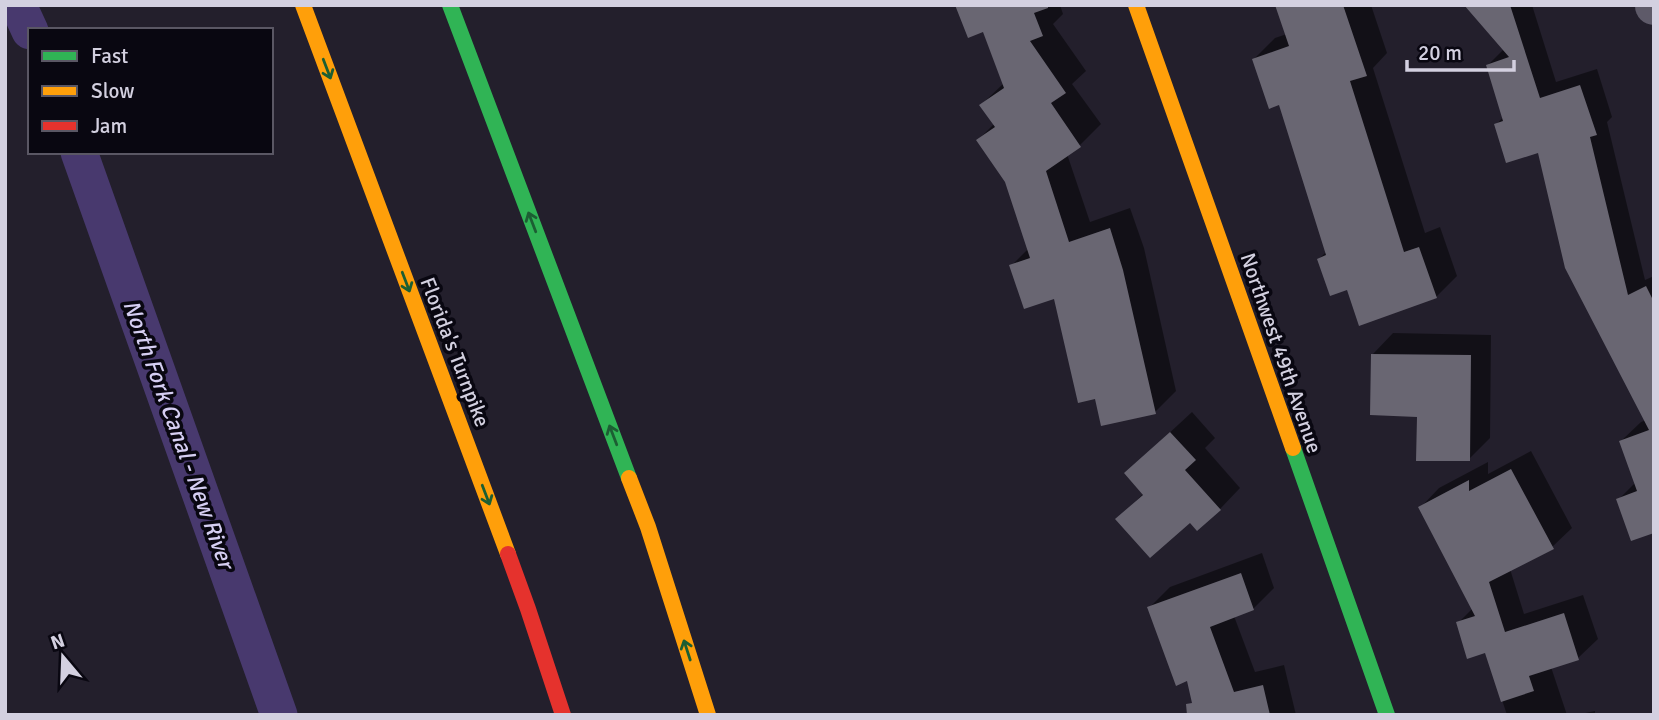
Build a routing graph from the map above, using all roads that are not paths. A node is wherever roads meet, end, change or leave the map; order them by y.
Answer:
1 (303, 5) edge
2 (450, 5) edge
3 (1136, 5) edge
4 (563, 715) edge
5 (708, 715) edge
6 (1387, 715) edge

1 -> 4 main road, Florida's Turnpike
5 -> 2 main road
3 - 6 main road, Northwest 49th Avenue

